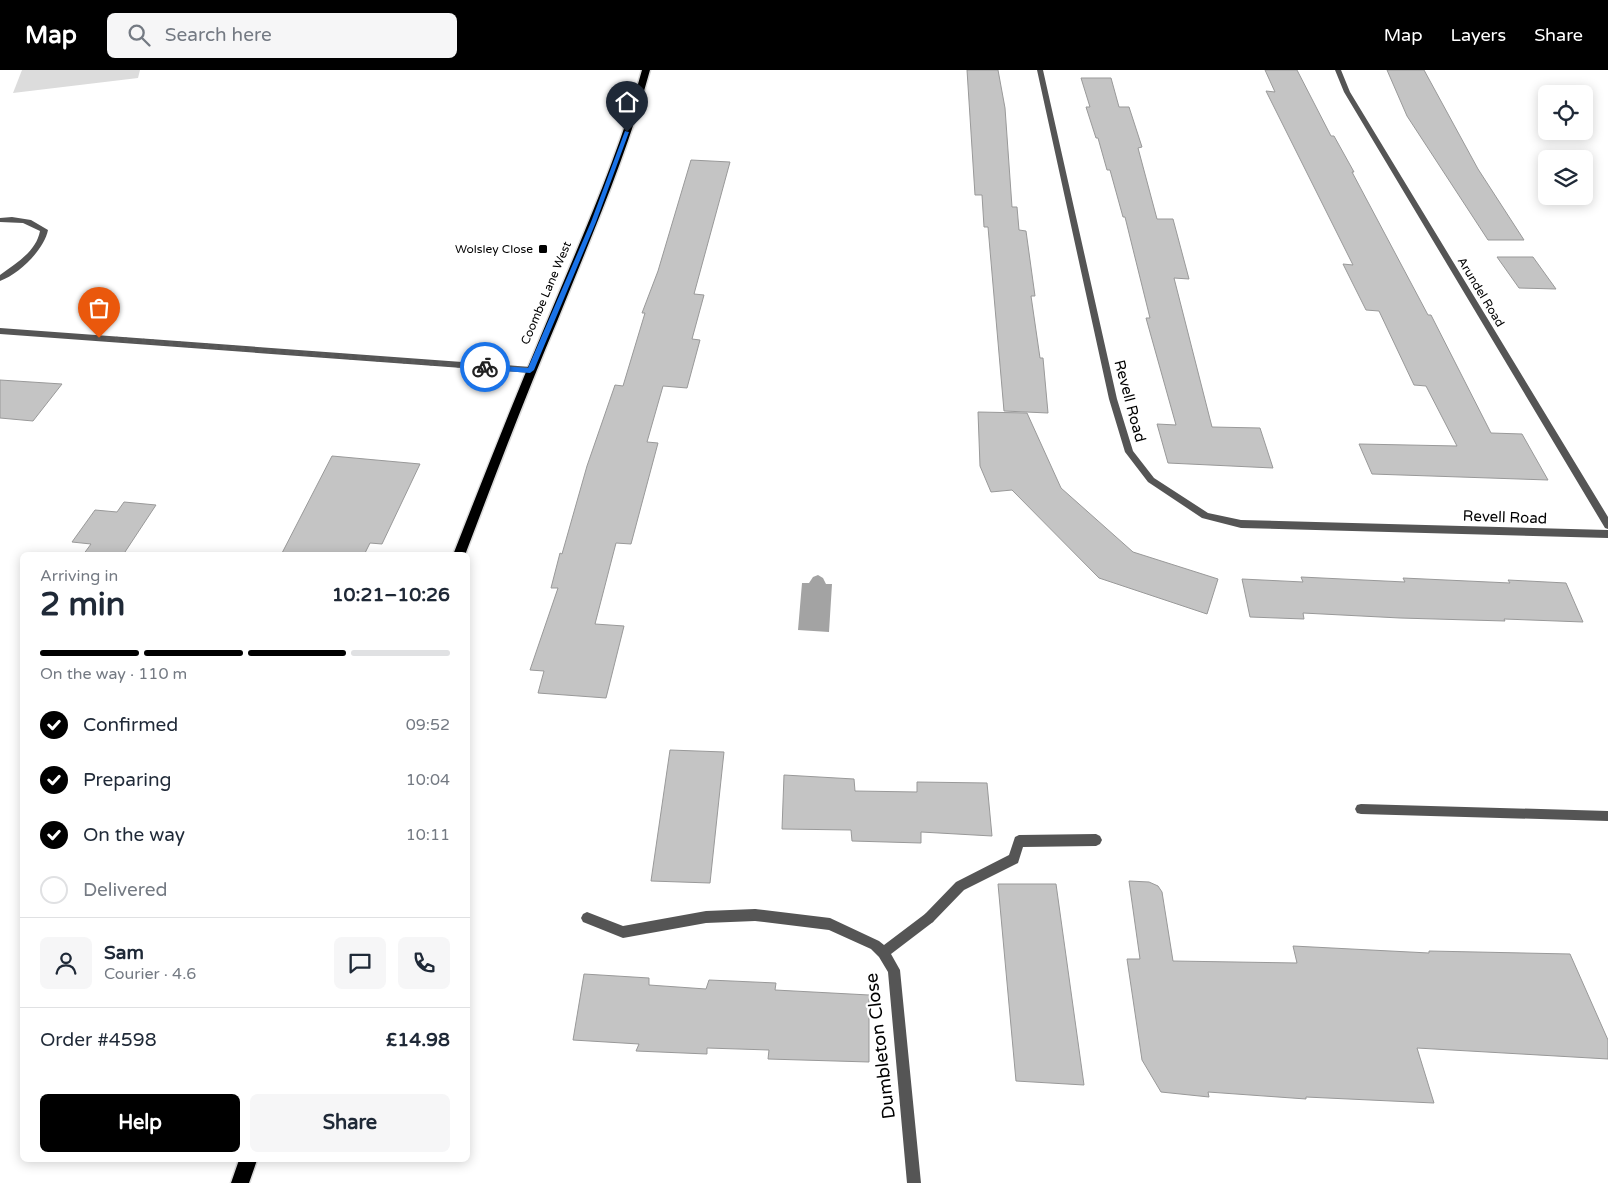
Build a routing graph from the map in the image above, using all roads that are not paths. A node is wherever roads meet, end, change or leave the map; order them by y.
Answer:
1 (646, 70) edge
2 (1040, 70) edge
3 (1338, 70) edge
4 (0, 220) edge
5 (0, 278) edge
6 (0, 331) edge
7 (530, 370) junction
8 (1608, 525) edge
9 (1608, 534) edge
10 (460, 552) edge
11 (1361, 809) dead end
12 (1607, 818) edge
13 (1096, 840) dead end
14 (588, 918) dead end
15 (883, 953) junction
16 (247, 1162) edge
17 (240, 1183) edge
18 (914, 1183) edge

1 - 7 main road, Coombe Lane West
2 - 9 street, Revell Road
3 - 8 street, Arundel Road
4 - 5 street
6 - 7 street
7 - 10 main road, Coombe Lane West
11 - 12 street
13 - 15 street
14 - 15 street, Dumbleton Close
15 - 18 street, Dumbleton Close
16 - 17 main road

